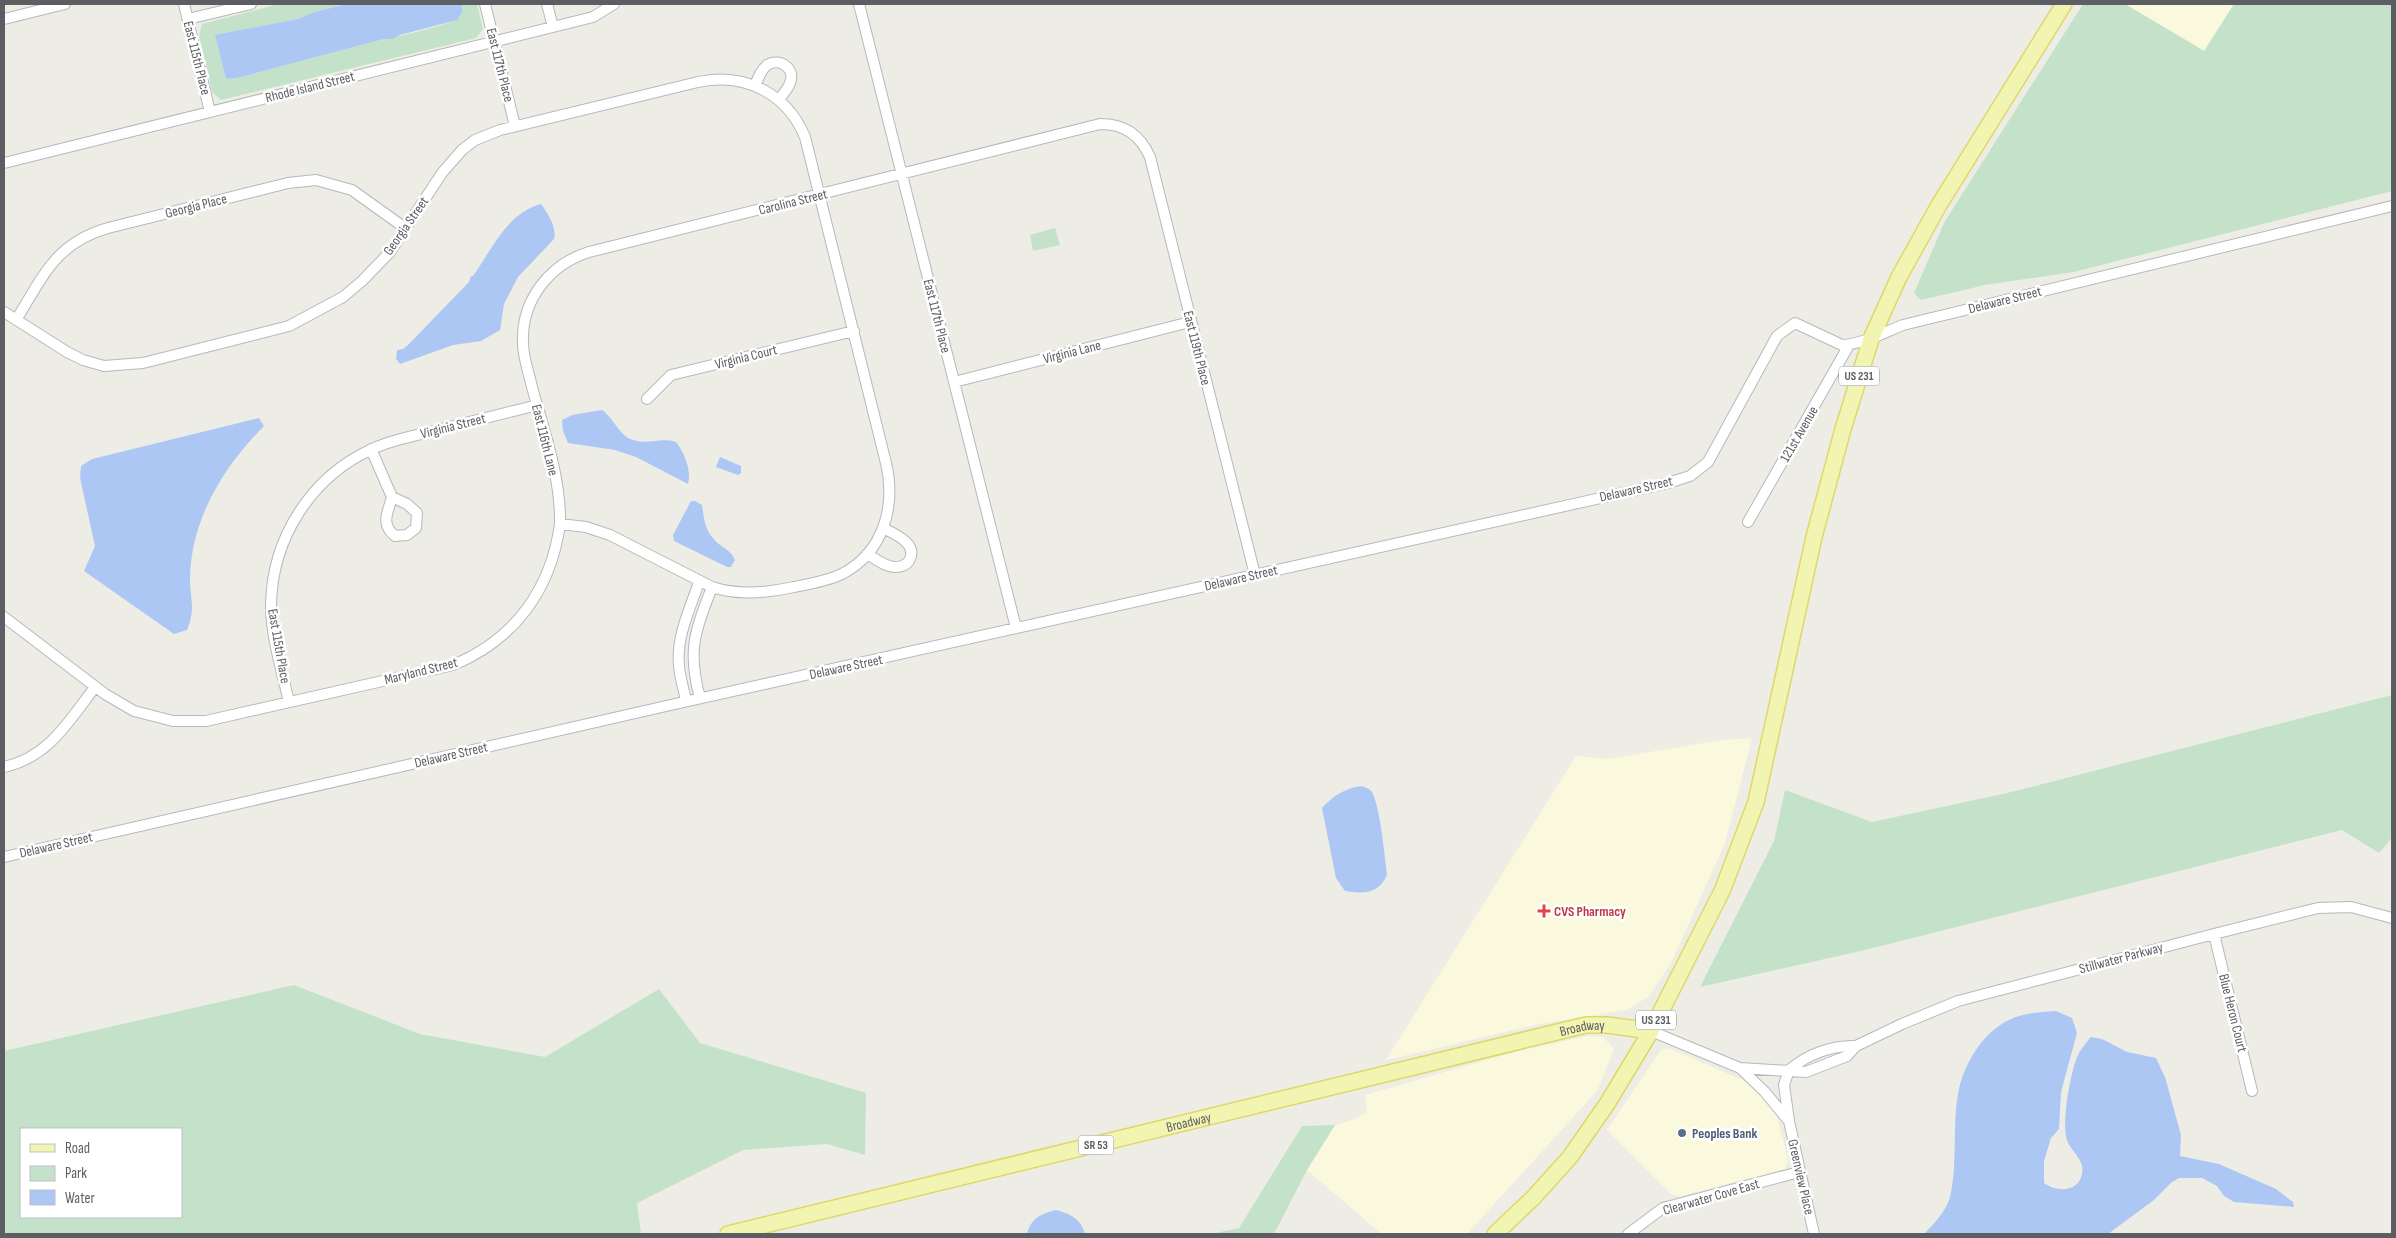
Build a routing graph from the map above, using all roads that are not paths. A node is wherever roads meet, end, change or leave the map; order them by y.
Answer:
1 (65, 4) edge
2 (184, 4) edge
3 (251, 4) edge
4 (485, 4) edge
5 (548, 4) edge
6 (614, 4) edge
7 (859, 4) edge
8 (2064, 4) edge
9 (4, 19) edge
10 (188, 19) junction
11 (553, 27) junction
12 (494, 41) junction
13 (755, 86) junction
14 (779, 100) junction
15 (210, 112) junction
16 (515, 126) junction
17 (1128, 130) joint
18 (4, 163) edge
19 (902, 175) junction
20 (820, 194) junction
21 (2392, 206) edge
22 (405, 228) junction
23 (4, 312) edge
24 (16, 320) junction
25 (1190, 322) junction
26 (854, 331) junction
27 (1871, 339) junction
28 (1849, 345) junction
29 (525, 356) joint
30 (954, 382) junction
31 (646, 399) dead end
32 (537, 405) junction
33 (371, 449) junction
34 (392, 497) dead end
35 (1748, 522) dead end
36 (560, 524) junction
37 (883, 528) junction
38 (867, 554) junction
39 (1255, 575) junction
40 (699, 582) junction
41 (712, 587) junction
42 (4, 617) edge
43 (1016, 628) junction
44 (95, 687) junction
45 (700, 698) junction
46 (686, 701) junction
47 (289, 702) junction
48 (4, 768) edge
49 (4, 857) edge
50 (2392, 918) edge
51 (2214, 934) junction
52 (1650, 1031) junction
53 (1740, 1068) junction
54 (1789, 1070) junction
55 (2252, 1091) dead end
56 (1788, 1120) junction
57 (1799, 1172) junction
58 (728, 1234) edge
59 (1495, 1234) edge
60 (1628, 1234) edge
61 (1814, 1234) edge

1 - 9 street
2 - 10 street, East 115th Place
3 - 10 street
4 - 12 street, East 117th Place
5 - 11 street
6 - 11 street, Rhode Island Street
7 - 19 street, East 117th Place
8 - 27 main road, US 231
10 - 15 street, East 115th Place
11 - 12 street, Rhode Island Street
12 - 15 street, Rhode Island Street
12 - 16 street, East 117th Place
13 - 14 street, Georgia Street
13 - 14 street
13 - 16 street, Georgia Street
14 - 20 street, Georgia Street
15 - 18 street, Rhode Island Street
16 - 22 street, Georgia Street
17 - 19 street, Carolina Street
17 - 25 street, East 119th Place
19 - 20 street, Carolina Street
19 - 30 street, East 117th Place
20 - 26 street
20 - 29 street, Carolina Street
21 - 27 street, Delaware Street
22 - 24 street, Georgia Street
22 - 24 street, Georgia Place
23 - 24 street, Georgia Street
25 - 30 street, Virginia Lane
25 - 39 street, East 119th Place
26 - 31 street, Virginia Court
26 - 37 street
27 - 28 street, Delaware Street
27 - 52 main road, US 231
28 - 35 street, 121st Avenue
28 - 39 street, Delaware Street
29 - 32 street, East 116th Lane
30 - 43 street, East 117th Place
32 - 33 street, Virginia Street
32 - 36 street, East 116th Lane
33 - 34 street
33 - 47 street, East 115th Place
36 - 40 street
36 - 47 street, Maryland Street
37 - 38 street
37 - 38 street
38 - 41 street
39 - 43 street, Delaware Street
40 - 41 street
40 - 46 street
41 - 45 street
42 - 44 street, Maryland Street
43 - 45 street, Delaware Street
44 - 47 street, Maryland Street
44 - 48 street
45 - 46 street, Delaware Street
46 - 49 street, Delaware Street
50 - 51 street, Stillwater Parkway
51 - 54 street, Stillwater Parkway
51 - 55 street, Blue Heron Court
52 - 53 street
52 - 58 main road, Broadway / SR 53
52 - 59 main road, US 231
53 - 54 street
53 - 56 street, Greenview Place
54 - 56 street, Greenview Place
56 - 57 street, Greenview Place
57 - 60 street, Clearwater Cove East
57 - 61 street, Greenview Place

